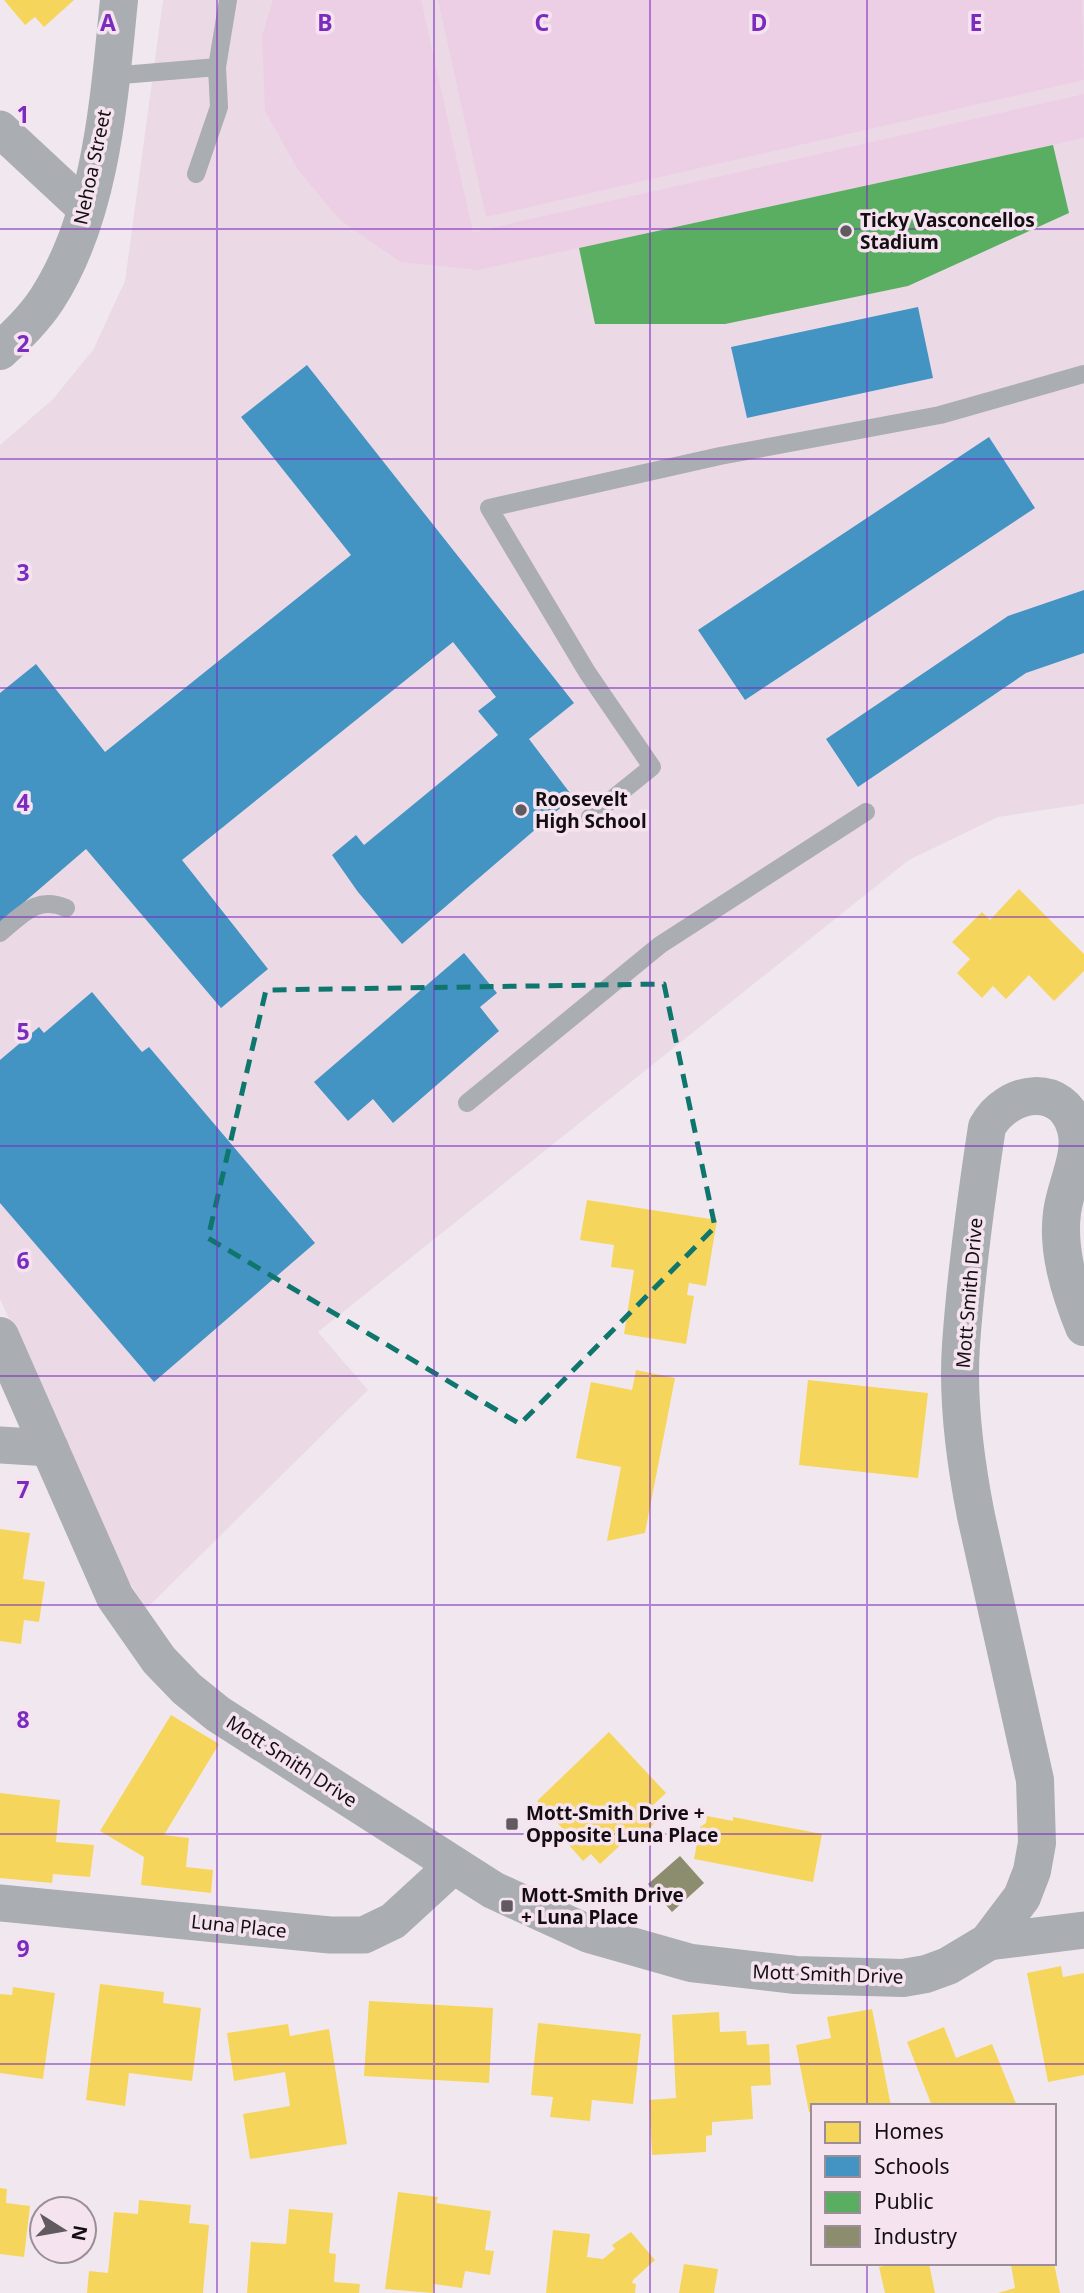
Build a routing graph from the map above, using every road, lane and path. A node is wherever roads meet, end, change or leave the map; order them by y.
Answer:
1 (119, 0) edge
2 (228, 0) edge
3 (217, 67) junction
4 (110, 76) junction
5 (0, 130) edge
6 (196, 174) dead end
7 (86, 209) junction
8 (0, 351) edge
9 (1084, 374) edge
10 (866, 812) dead end
11 (590, 817) dead end
12 (66, 908) dead end
13 (0, 933) edge
14 (467, 1103) dead end
15 (1077, 1114) edge
16 (1084, 1327) edge
17 (0, 1336) edge
18 (0, 1445) edge
19 (50, 1448) junction
20 (454, 1865) junction
21 (0, 1903) edge
22 (1084, 1930) edge
23 (988, 1942) junction

1 - 4 street, Nehoa Street
2 - 3 lane
3 - 4 lane
3 - 6 lane
4 - 7 street, Nehoa Street
5 - 7 street
7 - 8 street, Nehoa Street
9 - 11 lane
10 - 14 lane
12 - 13 lane
15 - 16 street, Mott Smith Drive
15 - 23 street, Mott Smith Drive
17 - 19 street, Mott Smith Drive
18 - 19 street
19 - 20 street, Mott Smith Drive
20 - 21 street, Luna Place
20 - 23 street, Mott Smith Drive
22 - 23 street

